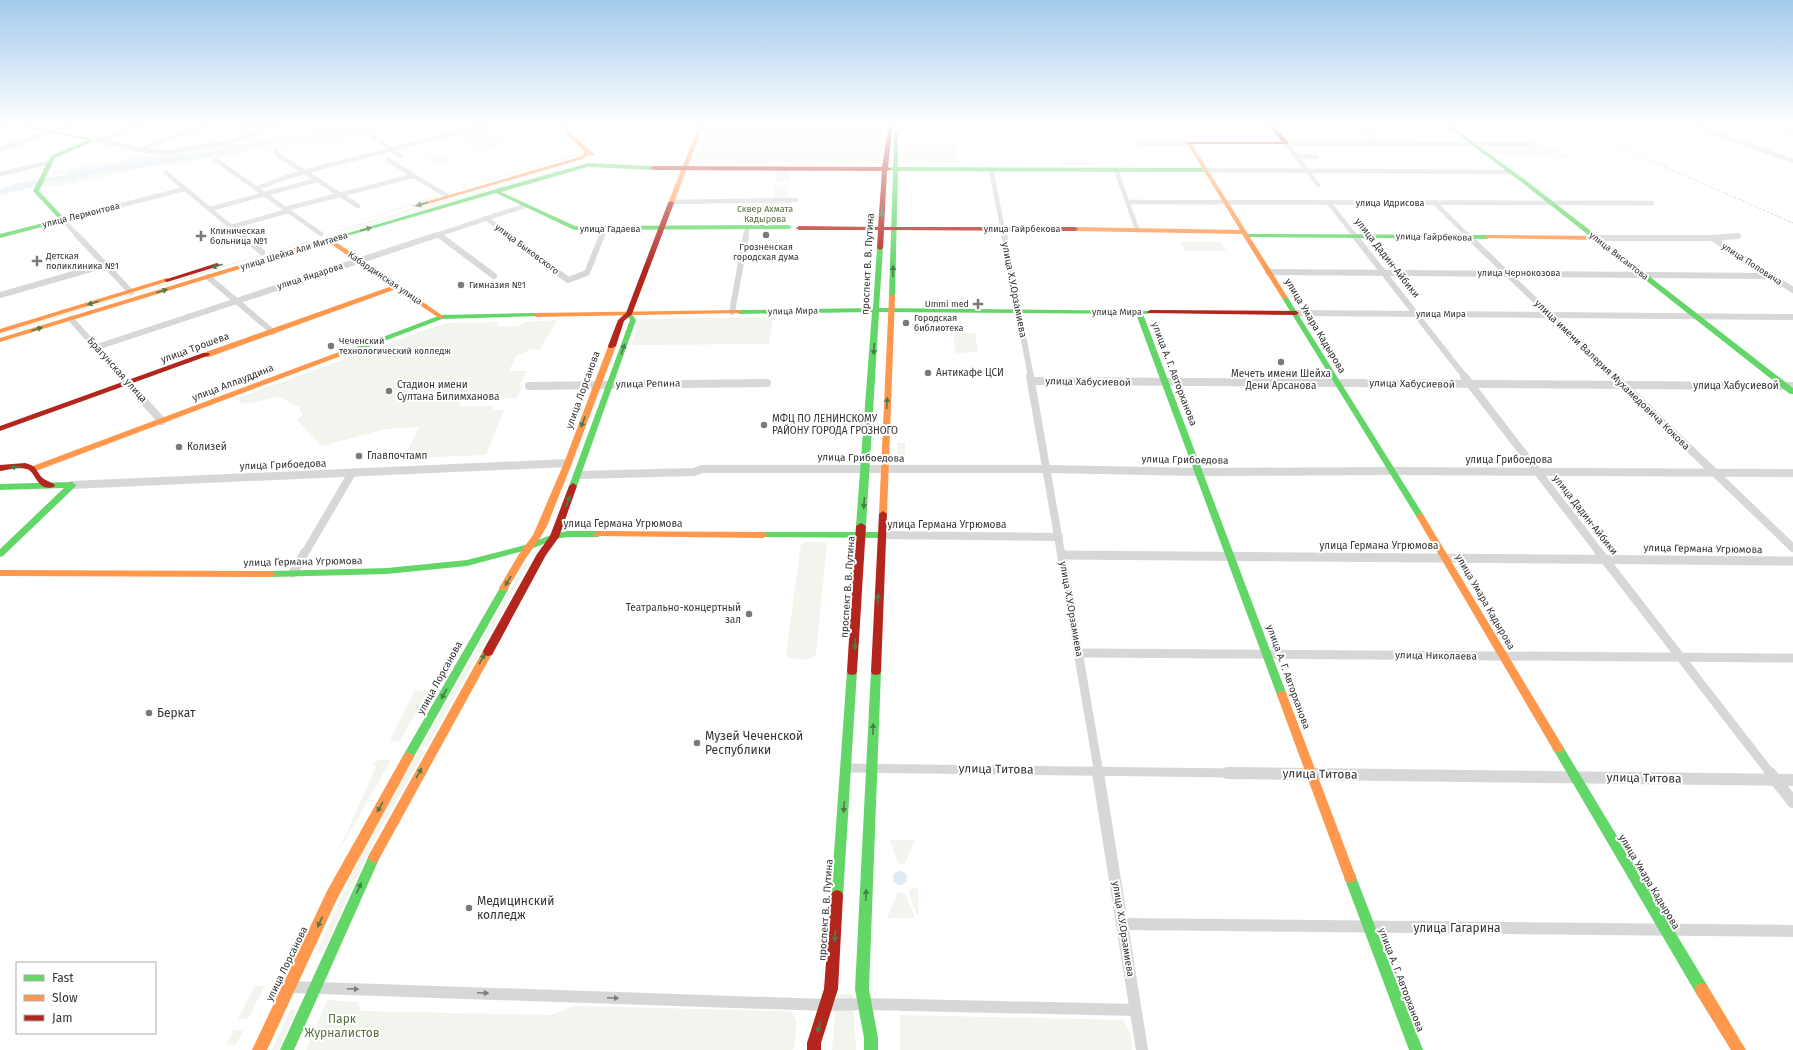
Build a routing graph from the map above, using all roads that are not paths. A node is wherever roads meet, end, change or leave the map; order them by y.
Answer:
1 (45, 172) edge
2 (234, 172) edge
3 (304, 172) joint
4 (407, 172) edge
5 (531, 172) edge
6 (558, 172) edge
7 (684, 172) edge
8 (885, 172) edge
9 (896, 172) edge
10 (992, 172) edge
11 (1117, 172) edge
12 (1207, 172) edge
13 (1308, 172) edge
14 (1511, 172) edge
15 (166, 173) dead end
16 (413, 176) junction
17 (317, 180) junction
18 (1318, 186) dead end
19 (185, 188) junction
20 (257, 188) junction
21 (495, 192) junction
22 (343, 194) junction
23 (264, 195) junction
24 (447, 196) junction
25 (796, 200) dead end
26 (672, 202) junction
27 (1127, 202) junction
28 (1227, 202) junction
29 (1434, 202) junction
30 (1329, 203) junction
31 (1652, 203) dead end
32 (1552, 204) junction
33 (358, 206) dead end
34 (524, 206) junction
35 (210, 209) junction
36 (286, 210) junction
37 (486, 218) junction
38 (63, 220) junction
39 (231, 227) junction
40 (748, 228) junction
41 (789, 228) dead end
42 (799, 228) dead end
43 (882, 228) junction
44 (894, 228) junction
45 (604, 229) junction
46 (661, 229) junction
47 (1002, 229) junction
48 (1137, 229) junction
49 (333, 230) junction
50 (320, 233) junction
51 (438, 234) junction
52 (1246, 234) junction
53 (0, 236) edge
54 (341, 236) junction
55 (1356, 236) junction
56 (1738, 236) dead end
57 (1471, 237) junction
58 (309, 238) junction
59 (1597, 238) junction
60 (1712, 238) junction
61 (329, 240) junction
62 (317, 244) junction
63 (262, 252) junction
64 (358, 260) junction
65 (105, 265) junction
66 (1268, 272) junction
67 (1383, 272) junction
68 (1505, 273) junction
69 (1643, 274) junction
70 (494, 276) dead end
71 (1770, 276) junction
72 (208, 277) junction
73 (396, 287) junction
74 (1793, 290) edge
75 (131, 292) junction
76 (0, 296) edge
77 (236, 301) junction
78 (876, 310) junction
79 (891, 310) junction
80 (1019, 311) junction
81 (732, 312) junction
82 (1139, 312) junction
83 (1296, 313) junction
84 (629, 314) junction
85 (1417, 314) junction
86 (1551, 315) junction
87 (440, 317) junction
88 (1698, 317) junction
89 (1793, 317) edge
90 (71, 319) junction
91 (0, 331) edge
92 (273, 332) junction
93 (0, 340) edge
94 (97, 347) junction
95 (1031, 381) junction
96 (129, 383) junction
97 (766, 383) dead end
98 (1166, 383) junction
99 (1337, 383) junction
100 (1470, 384) junction
101 (597, 385) junction
102 (610, 385) junction
103 (1624, 385) junction
104 (529, 386) dead end
105 (1789, 386) edge
106 (1793, 392) edge
107 (162, 421) junction
108 (0, 429) edge
109 (568, 463) junction
110 (0, 468) edge
111 (34, 469) junction
112 (1047, 469) junction
113 (866, 470) junction
114 (884, 470) junction
115 (1392, 471) junction
116 (1200, 472) junction
117 (1537, 472) junction
118 (352, 473) junction
119 (1714, 473) junction
120 (1793, 473) edge
121 (578, 475) junction
122 (51, 485) junction
123 (62, 485) junction
124 (72, 485) junction
125 (0, 487) edge
126 (862, 536) junction
127 (881, 536) junction
128 (554, 537) junction
129 (1058, 537) junction
130 (0, 543) edge
131 (528, 547) junction
132 (1793, 548) edge
133 (0, 554) edge
134 (1062, 555) junction
135 (1231, 556) junction
136 (1446, 557) junction
137 (1605, 558) junction
138 (1793, 561) edge
139 (0, 573) edge
140 (293, 573) junction
141 (1078, 653) junction
142 (1268, 654) junction
143 (1504, 657) junction
144 (1683, 658) junction
145 (1793, 658) edge
146 (846, 768) junction
147 (871, 768) junction
148 (1098, 770) junction
149 (1311, 774) junction
150 (1574, 777) junction
151 (1776, 780) junction
152 (1793, 780) edge
153 (1793, 802) edge
154 (1122, 924) junction
155 (1370, 927) junction
156 (1665, 930) junction
157 (1793, 931) edge
158 (289, 987) junction
159 (314, 988) junction
160 (865, 1004) junction
161 (826, 1005) junction
162 (1135, 1010) junction
163 (259, 1050) edge
164 (287, 1050) edge
165 (814, 1050) edge
166 (872, 1050) edge
167 (1142, 1050) edge
168 (1416, 1050) edge
169 (1739, 1050) edge

1 - 38 main road
2 - 20 street
3 - 17 street
3 - 20 street
4 - 16 street
5 - 24 main road, улица Шейха Али Митаева
6 - 21 main road, улица Шейха Али Митаева
7 - 26 main road, улица Лорсанова
8 -> 43 main road, проспект В. В. Путина
9 - 44 main road
10 - 47 street, улица Х.У.Орзамиева
11 - 27 street
12 - 28 main road, улица Умара Кадырова
13 - 18 street
14 - 32 main road, улица Висаитова
15 - 19 street
16 - 22 street
16 - 24 street
17 - 22 street
17 - 23 street
19 - 35 street
19 - 38 street, улица Лермонтова
20 - 23 street
21 - 34 main road, улица Гадаева
54 -> 21 main road, улица Шейха Али Митаева
22 - 33 street
22 - 36 street
23 - 35 street
23 - 36 street
24 -> 49 main road, улица Шейха Али Митаева
25 - 26 street
26 - 46 main road, улица Лорсанова
27 - 28 street, улица Идрисова
27 - 48 street
28 - 30 street, улица Идрисова
28 - 52 main road, улица Умара Кадырова
29 - 30 street, улица Идрисова
29 - 32 street, улица Идрисова
29 - 57 street, улица имени Валерия Мухамедовича Кокова
30 - 55 street, улица Дадин-Айбики
31 - 32 street, улица Идрисова
32 - 59 main road, улица Висаитова
34 - 37 street, улица Яндарова
34 - 45 main road, улица Гадаева
35 - 39 street
36 - 39 street
36 - 50 street
37 - 45 street, улица Быковского
37 - 51 street, улица Яндарова
38 - 53 main road, улица Лермонтова
38 - 65 street
39 - 63 street
40 - 41 main road
40 - 46 main road
40 - 81 street
42 - 43 main road, улица Гайрбекова
43 - 44 main road, улица Гайрбекова
43 - 78 main road, проспект В. В. Путина
44 - 47 main road, улица Гайрбекова
79 -> 44 main road
45 - 46 main road, улица Гадаева
46 - 84 main road, улица Лорсанова
47 - 48 main road, улица Гайрбекова
47 - 80 street, улица Х.У.Орзамиева
48 - 52 main road, улица Гайрбекова
49 - 50 main road, улица Шейха Али Митаева
49 - 54 main road
50 - 58 main road, улица Шейха Али Митаева
51 - 64 street, улица Яндарова
51 - 70 street
52 - 55 main road, улица Гайрбекова
52 - 66 main road, улица Умара Кадырова
54 - 61 main road, улица Шейха Али Митаева
55 - 57 main road, улица Гайрбекова
55 - 67 street, улица Дадин-Айбики
56 - 60 street
57 - 59 main road, улица Гайрбекова
57 - 68 street, улица имени Валерия Мухамедовича Кокова
58 - 62 main road
58 - 63 main road, улица Шейха Али Митаева
59 - 60 street
59 - 69 main road, улица Висаитова
60 - 71 street, улица Поповича
61 - 62 main road, улица Шейха Али Митаева
61 - 64 main road, Кабардинская улица
62 - 72 main road, улица Шейха Али Митаева
63 -> 75 main road, улица Шейха Али Митаева
64 - 73 main road, Кабардинская улица
64 - 77 street, улица Яндарова
65 - 75 street
65 - 76 street
66 - 67 street, улица Чернокозова
66 - 83 main road, улица Умара Кадырова
67 - 68 street, улица Чернокозова
67 - 85 street, улица Дадин-Айбики
68 - 69 street, улица Чернокозова
68 - 86 street, улица имени Валерия Мухамедовича Кокова
69 - 71 street, улица Чернокозова
69 - 88 main road, улица Висаитова
71 - 74 street, улица Поповича
72 - 77 street
90 -> 72 main road, улица Шейха Али Митаева
73 - 87 main road, Кабардинская улица
73 - 92 main road, улица Трошева
75 -> 91 main road, улица Шейха Али Митаева
77 - 92 street
77 - 94 street, улица Яндарова
78 - 79 main road, улица Мира
78 - 81 main road, улица Мира
78 -> 113 main road, проспект В. В. Путина
79 - 80 main road, улица Мира
114 -> 79 main road
80 - 82 main road, улица Мира
80 - 95 street, улица Х.У.Орзамиева
81 - 84 main road, улица Мира
82 - 83 main road, улица Мира
82 - 98 main road, улица А. Г. Авторханова
83 - 85 street, улица Мира
83 - 99 main road, улица Умара Кадырова
84 - 87 main road, улица Мира
84 - 101 main road, улица Лорсанова
102 -> 84 main road, улица Лорсанова
85 - 86 street, улица Мира
85 - 100 street, улица Дадин-Айбики
86 - 88 street, улица Мира
86 - 103 street, улица имени Валерия Мухамедовича Кокова
87 - 107 main road, улица Аллауддина
88 - 89 street, улица Мира
88 - 105 main road, улица Висаитова
93 -> 90 main road, улица Шейха Али Митаева
90 - 94 street, Брагунская улица
92 - 96 main road, улица Трошева
94 - 96 street, Брагунская улица
95 - 98 street, улица Хабусиевой
95 - 112 street, улица Х.У.Орзамиева
96 - 107 street, Брагунская улица
96 - 108 main road, улица Трошева
97 - 102 street, улица Репина
98 - 99 street, улица Хабусиевой
98 - 116 main road, улица А. Г. Авторханова
99 - 100 street, улица Хабусиевой
99 - 115 main road, улица Умара Кадырова
100 - 103 street, улица Хабусиевой
100 - 117 street, улица Дадин-Айбики
101 - 102 street, улица Репина
101 - 104 street, улица Репина
101 -> 109 main road, улица Лорсанова
102 - 121 main road, улица Лорсанова
103 - 105 street, улица Хабусиевой
103 - 119 street, улица имени Валерия Мухамедовича Кокова
105 - 106 main road, улица Висаитова
107 - 111 main road, улица Аллауддина
109 - 118 street, улица Грибоедова
109 - 131 main road, улица Лорсанова
111 -> 110 main road
111 - 122 main road
112 - 114 street, улица Грибоедова
112 - 116 street, улица Грибоедова
112 - 129 street, улица Х.У.Орзамиева
113 - 114 street, улица Грибоедова
113 - 121 street, улица Грибоедова
113 -> 126 main road, проспект В. В. Путина
114 - 127 main road
115 - 116 street, улица Грибоедова
115 - 117 street, улица Грибоедова
115 - 136 main road, улица Умара Кадырова
116 - 135 main road, улица А. Г. Авторханова
117 - 119 street, улица Грибоедова
117 - 137 street, улица Дадин-Айбики
118 - 124 street, улица Грибоедова
118 - 140 street
119 - 120 street, улица Грибоедова
119 - 132 street, улица имени Валерия Мухамедовича Кокова
128 -> 121 main road, улица Лорсанова
122 - 123 main road, улица Грибоедова
122 - 125 main road, улица Грибоедова
123 - 124 main road, улица Грибоедова
123 - 130 main road
124 - 133 main road
126 - 127 main road, улица Германа Угрюмова
126 - 128 main road, улица Германа Угрюмова
126 -> 146 main road, проспект В. В. Путина
127 - 129 street, улица Германа Угрюмова
147 -> 127 main road
128 - 131 main road, улица Германа Угрюмова
159 -> 128 main road, улица Лорсанова
129 - 134 street, улица Х.У.Орзамиева
131 - 140 main road, улица Германа Угрюмова
131 -> 158 main road, улица Лорсанова
134 - 135 street, улица Германа Угрюмова
134 - 141 street, улица Х.У.Орзамиева
135 - 136 street, улица Германа Угрюмова
135 - 142 main road, улица А. Г. Авторханова
136 - 137 street, улица Германа Угрюмова
136 - 143 main road, улица Умара Кадырова
137 - 138 street, улица Германа Угрюмова
137 - 144 street, улица Дадин-Айбики
139 - 140 main road, улица Германа Угрюмова
141 - 142 street, улица Николаева
141 - 148 street, улица Х.У.Орзамиева
142 - 143 street, улица Николаева
142 - 149 main road, улица А. Г. Авторханова
143 - 144 street, улица Николаева
143 - 150 main road, улица Умара Кадырова
144 - 145 street, улица Николаева
144 - 151 street, улица Дадин-Айбики
146 - 147 street, улица Титова
146 -> 161 main road, проспект В. В. Путина
147 - 148 street, улица Титова
160 -> 147 main road
148 - 149 street, улица Титова
148 - 154 street, улица Х.У.Орзамиева
149 - 150 street, улица Титова
149 - 155 main road, улица А. Г. Авторханова
150 - 151 street, улица Титова
150 - 156 main road, улица Умара Кадырова
151 - 152 street, улица Титова
151 - 153 street, улица Дадин-Айбики
154 - 155 street, улица Гагарина
154 - 162 street, улица Х.У.Орзамиева
155 - 156 street, улица Гагарина
155 - 168 main road, улица А. Г. Авторханова
156 - 157 street, улица Гагарина
156 - 169 main road, улица Умара Кадырова
158 - 159 street
158 - 163 main road, улица Лорсанова
159 -> 161 street
159 - 164 main road, улица Лорсанова
160 - 161 street
160 - 162 street
160 - 166 main road
161 -> 165 main road, проспект В. В. Путина
162 - 167 street, улица Х.У.Орзамиева

